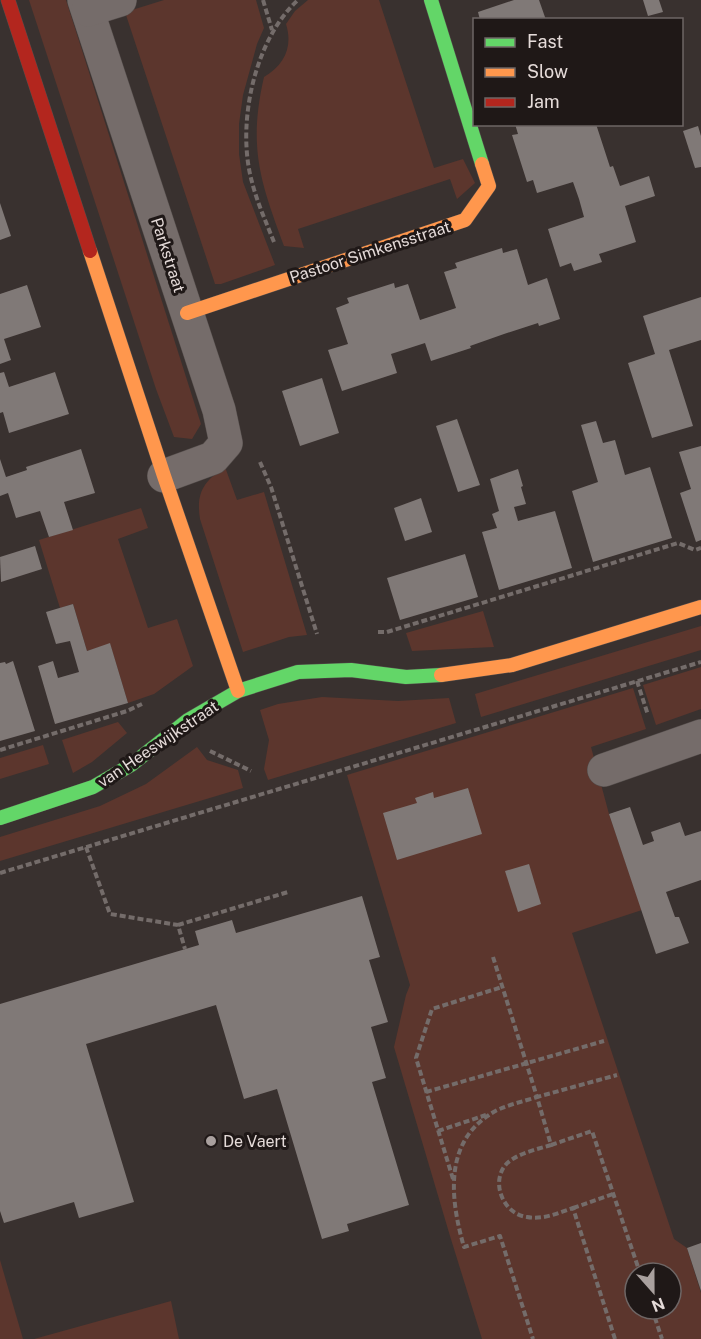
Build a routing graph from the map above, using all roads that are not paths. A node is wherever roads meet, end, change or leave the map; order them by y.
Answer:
1 (8, 0) edge
2 (120, 0) edge
3 (431, 0) edge
4 (86, 5) edge
5 (187, 313) junction
6 (164, 476) junction
7 (701, 607) edge
8 (238, 691) junction
9 (701, 736) edge
10 (604, 770) dead end
11 (0, 818) edge

1 - 6 street
2 - 4 street
3 - 5 street, Pastoor Simkensstraat
4 - 5 street, Parkstraat
5 - 6 street, Parkstraat
6 - 8 street
7 - 8 street, van Heeswijkstraat
8 - 11 street, van Heeswijkstraat
9 - 10 street

